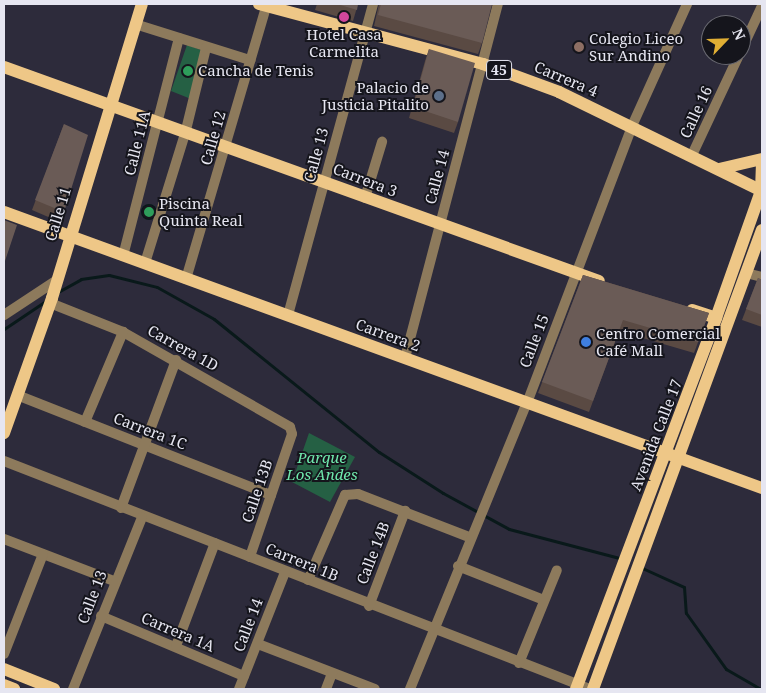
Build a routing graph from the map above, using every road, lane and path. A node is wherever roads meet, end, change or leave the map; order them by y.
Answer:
1 (142, 4) edge
2 (264, 4) edge
3 (373, 4) edge
4 (498, 4) edge
5 (687, 4) edge
6 (762, 6) edge
7 (135, 24) junction
8 (751, 30) edge
9 (365, 31) junction
10 (179, 38) junction
11 (206, 48) junction
12 (250, 60) junction
13 (483, 64) junction
14 (734, 65) edge
15 (4, 67) edge
16 (109, 105) junction
17 (158, 122) junction
18 (632, 126) junction
19 (185, 134) junction
20 (382, 142) dead end
21 (227, 146) junction
22 (692, 155) junction
23 (762, 161) edge
24 (719, 169) junction
25 (325, 181) junction
26 (762, 191) edge
27 (365, 198) junction
28 (4, 212) edge
29 (440, 225) junction
30 (762, 230) edge
31 (68, 236) junction
32 (123, 256) junction
33 (144, 263) junction
34 (576, 273) junction
35 (746, 273) junction
36 (762, 277) edge
37 (186, 279) junction
38 (56, 283) junction
39 (613, 285) edge
40 (51, 301) junction
41 (679, 306) edge
42 (288, 314) junction
43 (4, 315) edge
44 (716, 318) junction
45 (123, 332) junction
46 (405, 358) junction
47 (176, 360) junction
48 (17, 395) junction
49 (527, 403) junction
50 (85, 422) junction
51 (4, 432) edge
52 (292, 434) joint
53 (145, 444) junction
54 (666, 454) junction
55 (679, 458) junction
56 (4, 461) edge
57 (762, 488) edge
58 (271, 495) junction
59 (121, 508) junction
60 (405, 511) junction
61 (142, 517) junction
62 (469, 537) junction
63 (4, 539) edge
64 (215, 543) junction
65 (42, 554) junction
66 (250, 557) junction
67 (458, 566) junction
68 (557, 570) dead end
69 (285, 572) junction
70 (308, 580) junction
71 (114, 581) junction
72 (544, 600) junction
73 (370, 606) junction
74 (101, 616) junction
75 (432, 631) junction
76 (258, 644) junction
77 (176, 646) junction
78 (4, 654) edge
79 (519, 663) junction
80 (4, 669) edge
81 (332, 673) junction
82 (244, 676) junction
83 (4, 685) edge
84 (577, 687) edge
85 (14, 689) edge
86 (54, 689) edge
87 (73, 689) edge
88 (239, 689) edge
89 (326, 689) edge
90 (375, 689) edge
91 (410, 689) edge
92 (591, 689) edge

1 - 7 main road, Calle 11
2 - 9 main road, Carrera 4 / 45
2 - 12 street, Calle 12
3 - 9 street, Calle 13
4 - 13 street, Calle 14
5 - 18 street, Calle 15
6 - 8 street
7 - 10 street
7 - 16 main road, Calle 11
9 - 13 main road, Carrera 4 / 45
9 - 25 street, Calle 13
10 - 11 street
10 - 17 street, Calle 11A
11 - 12 street
11 - 19 street
12 - 21 street, Calle 12
13 - 18 main road, Carrera 4 / 45
13 - 29 street, Calle 14
14 - 22 street, Calle 16
15 - 16 main road, Carrera 3
16 - 17 main road, Carrera 3
16 - 31 main road, Calle 11
17 - 19 main road, Carrera 3
17 - 32 street, Calle 11A
18 - 22 main road, Carrera 4 / 45
18 - 34 street, Calle 15
19 - 21 main road, Carrera 3
19 - 33 street
20 - 27 street
21 - 25 main road, Carrera 3
21 - 37 street, Calle 12
22 - 24 main road, Carrera 4 / 45
23 - 24 main road
23 - 26 main road, Avenida Calle 17
24 - 26 main road, Carrera 4 / 45
25 - 27 main road, Carrera 3
25 - 42 street, Calle 13
26 - 44 main road, Avenida Calle 17
27 - 29 main road, Carrera 3
28 - 31 main road, Carrera 2
29 - 34 main road, Carrera 3
29 - 46 street, Calle 14
30 - 35 main road, Avenida Calle 17
31 - 32 main road, Carrera 2
31 - 38 main road, Calle 11
32 - 33 main road, Carrera 2
33 - 37 main road, Carrera 2
34 - 39 main road, Carrera 3
34 - 49 street, Calle 15
35 - 36 street
35 - 55 main road, Avenida Calle 17
37 - 42 main road, Carrera 2
38 - 40 main road, Calle 11
38 - 43 street
40 - 45 street, Carrera 1D
40 - 48 main road, Calle 11
41 - 44 main road
42 - 46 main road, Carrera 2
44 - 54 main road, Avenida Calle 17
45 - 47 street, Carrera 1D
45 - 50 street
46 - 49 main road, Carrera 2
47 - 52 street, Carrera 1D
47 - 53 street
48 - 50 street, Carrera 1C
48 - 51 main road, Calle 11
49 - 54 main road, Carrera 2
49 - 62 street, Calle 15
50 - 53 street, Carrera 1C
52 - 58 street, Calle 13B
53 - 58 street, Carrera 1C
53 - 59 street
54 - 55 main road, Carrera 2
54 - 84 main road, Avenida Calle 17
55 - 57 main road, Carrera 2
55 - 92 main road, Avenida Calle 17
56 - 59 street, Carrera 1B
58 - 66 street, Calle 13B
59 - 61 street, Carrera 1B
60 - 62 street
60 - 70 street
60 - 73 street, Calle 14B
61 - 64 street, Carrera 1B
61 - 71 street, Calle 13
62 - 67 street, Calle 15
63 - 65 street
64 - 66 street, Carrera 1B
64 - 77 street
65 - 71 street
65 - 78 street
66 - 69 street, Carrera 1B
67 - 72 street
67 - 75 street, Calle 15
68 - 72 street
69 - 70 street, Carrera 1B
69 - 76 street, Calle 14
70 - 73 street, Carrera 1B
71 - 74 street, Calle 13
72 - 79 street
73 - 75 street, Carrera 1B
74 - 77 street, Carrera 1A
74 - 87 street, Calle 13
75 - 79 street, Carrera 1B
75 - 91 street, Calle 15
76 - 81 street
76 - 82 street, Calle 14
77 - 82 street, Carrera 1A
79 - 84 street, Carrera 1B
80 - 86 main road
81 - 89 street
81 - 90 street
82 - 88 street, Calle 14
83 - 85 main road
84 - 92 street, Carrera 1B

